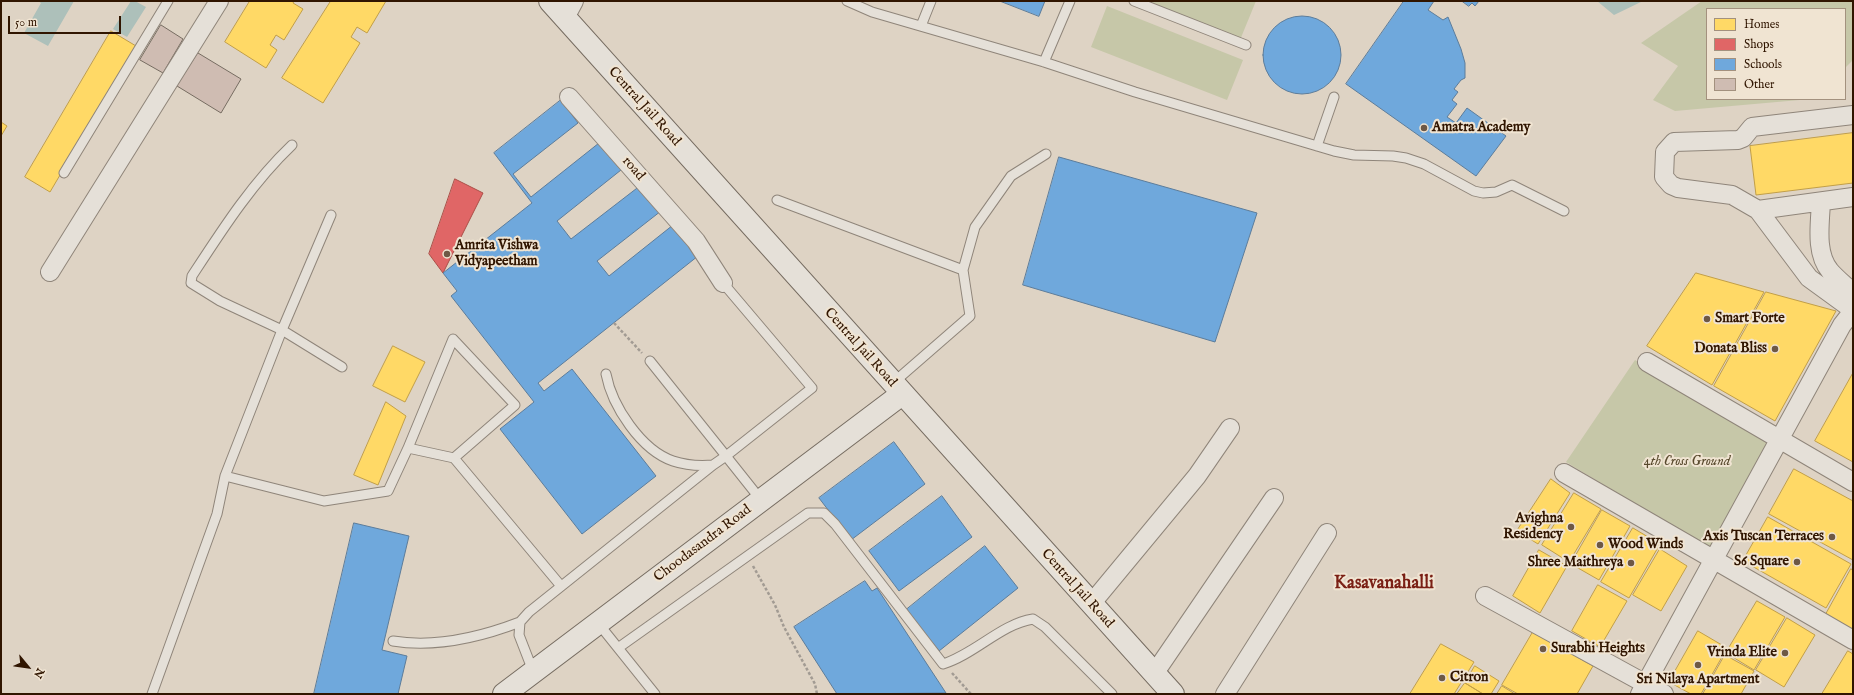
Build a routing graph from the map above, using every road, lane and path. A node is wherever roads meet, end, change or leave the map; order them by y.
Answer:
1 (168, 1) edge
2 (219, 1) edge
3 (550, 1) edge
4 (847, 1) edge
5 (931, 1) edge
6 (1070, 1) edge
7 (1134, 1) edge
8 (569, 10) edge
9 (921, 26) junction
10 (1246, 45) dead end
11 (1044, 62) junction
12 (1334, 97) dead end
13 (569, 98) dead end
14 (1853, 115) edge
15 (292, 145) dead end
16 (1317, 146) junction
17 (1046, 154) dead end
18 (64, 173) dead end
19 (1853, 197) edge
20 (777, 200) dead end
21 (1821, 202) junction
22 (1758, 210) junction
23 (1564, 211) dead end
24 (331, 215) dead end
25 (963, 270) junction
26 (50, 272) dead end
27 (722, 283) joint
28 (1853, 293) edge
29 (1853, 311) edge
30 (614, 323) dead end
31 (1847, 328) edge
32 (282, 330) junction
33 (650, 361) joint
34 (1647, 362) dead end
35 (342, 367) dead end
36 (606, 374) dead end
37 (897, 389) junction
38 (1230, 428) dead end
39 (1779, 439) junction
40 (408, 448) junction
41 (726, 456) junction
42 (454, 458) junction
43 (713, 465) junction
44 (1564, 473) dead end
45 (225, 476) junction
46 (1853, 482) edge
47 (1274, 498) dead end
48 (761, 500) junction
49 (1327, 533) dead end
50 (746, 557) junction
51 (1714, 560) junction
52 (561, 586) junction
53 (1485, 596) dead end
54 (1091, 604) junction
55 (520, 622) junction
56 (598, 623) junction
57 (1853, 640) edge
58 (393, 641) dead end
59 (618, 648) junction
60 (943, 664) junction
61 (534, 672) junction
62 (1154, 674) junction
63 (1643, 689) edge
64 (152, 694) edge
65 (504, 694) edge
66 (655, 694) edge
67 (817, 694) edge
68 (971, 694) edge
69 (1112, 694) edge
70 (1173, 694) edge
71 (1225, 694) edge
72 (1664, 694) edge

1 - 18 lane
2 - 26 street
3 - 8 main road, Central Jail Road
4 - 9 lane
5 - 9 lane
6 - 11 lane
7 - 10 lane
8 - 37 main road, Central Jail Road
9 - 11 lane
11 - 16 lane
12 - 16 lane
13 - 27 street, road
14 - 22 street
15 - 32 lane
16 - 23 lane
17 - 25 lane
19 - 21 street
20 - 25 lane
21 - 22 street
21 - 28 street
22 - 29 street
24 - 32 lane
25 - 37 lane
27 - 41 lane
29 - 31 street
30 - 33 path
31 - 39 street
32 - 35 lane
32 - 45 lane
33 - 41 lane
34 - 39 street
36 - 43 lane
37 - 48 main road, Choodasandra Road
37 - 54 main road, Central Jail Road
38 - 54 street
39 - 46 street
39 - 51 street
40 - 42 lane
40 - 42 lane
40 - 45 lane
41 - 43 lane
41 - 48 lane
42 - 52 lane
43 - 52 lane
44 - 51 street
45 - 64 lane
47 - 62 street
48 - 56 main road, Choodasandra Road
49 - 71 street
50 - 59 lane
50 - 60 lane
50 - 67 path
51 - 57 street
51 - 63 street
52 - 55 lane
53 - 63 street
54 - 62 main road, Central Jail Road
55 - 58 lane
55 - 61 lane
56 - 59 lane
56 - 61 main road, Choodasandra Road
59 - 66 lane
60 - 68 path
60 - 69 lane
61 - 65 main road, Choodasandra Road
62 - 70 main road, Central Jail Road
63 - 72 street

